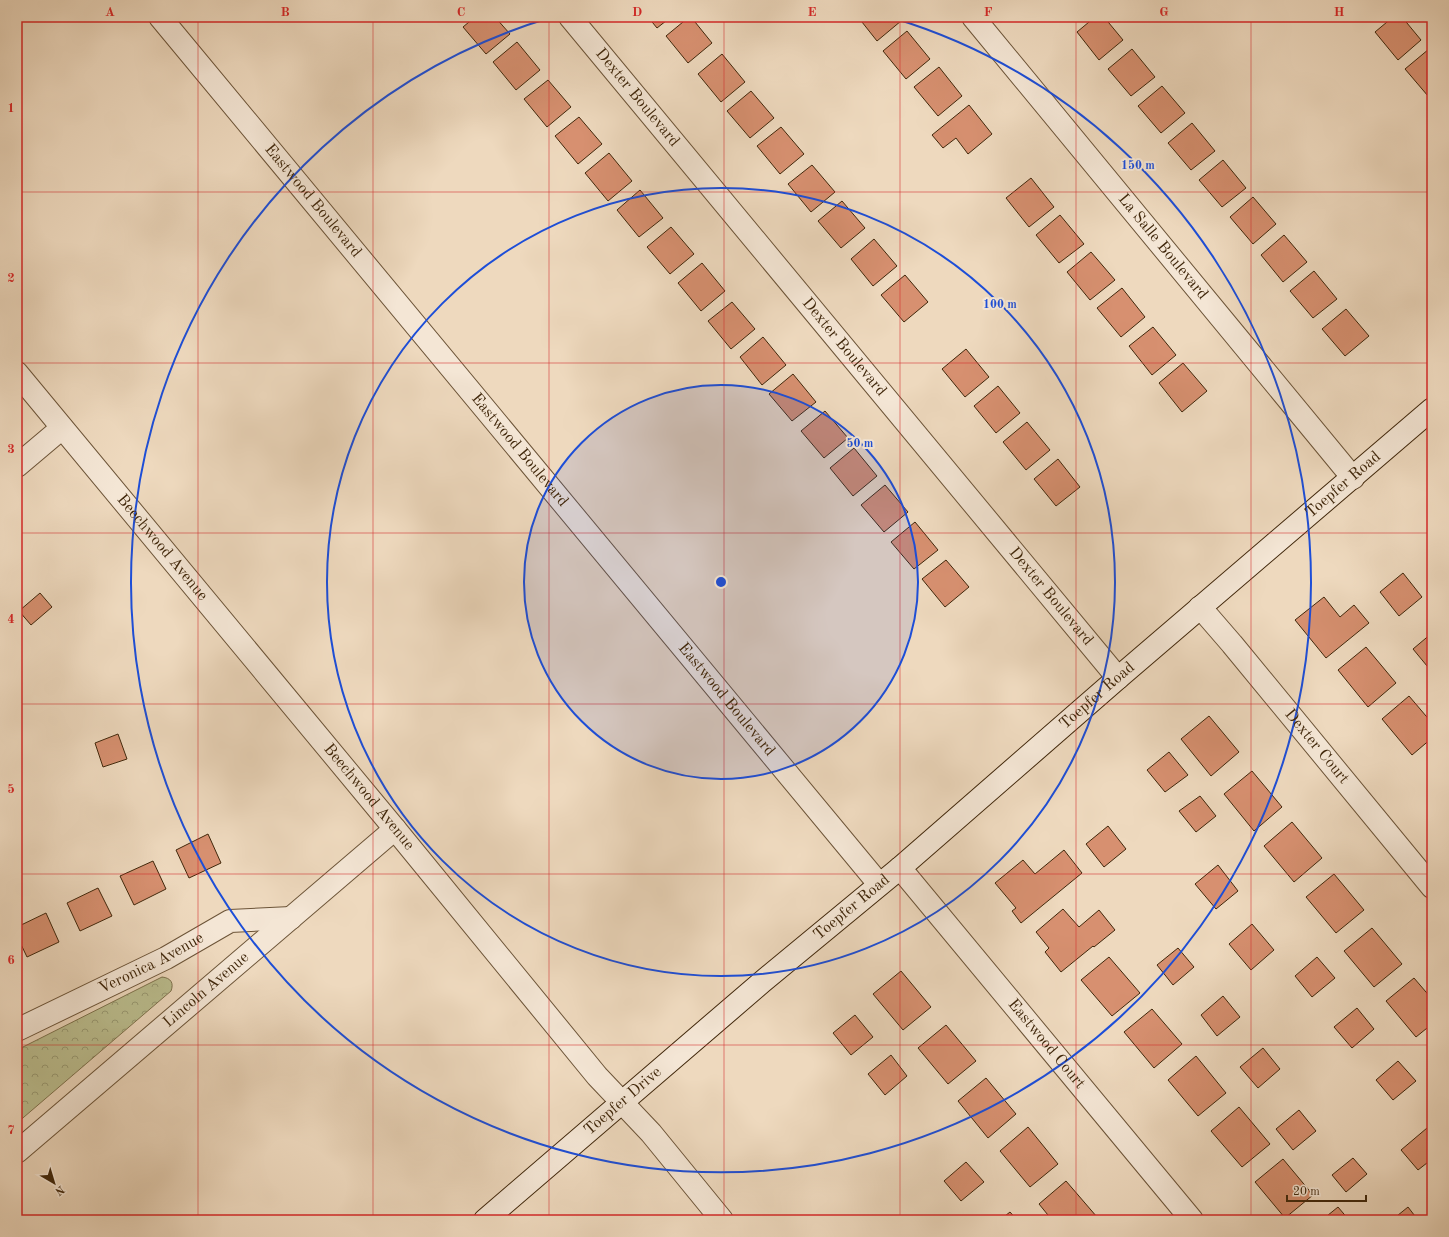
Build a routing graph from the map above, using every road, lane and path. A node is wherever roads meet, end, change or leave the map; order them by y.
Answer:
1 (160, 17) edge
2 (570, 17) edge
3 (973, 17) edge
4 (17, 373) edge
5 (1432, 409) edge
6 (62, 428) junction
7 (17, 466) edge
8 (1353, 478) junction
9 (1200, 607) junction
10 (1118, 678) junction
11 (395, 829) junction
12 (900, 868) junction
13 (879, 884) junction
14 (1432, 887) edge
15 (291, 918) junction
16 (762, 982) joint
17 (17, 1030) edge
18 (621, 1102) junction
19 (17, 1152) edge
20 (485, 1220) edge
21 (722, 1220) edge
22 (1192, 1220) edge

1 - 13 street, Eastwood Boulevard
2 - 10 street, Dexter Boulevard
3 - 8 street, La Salle Boulevard
4 - 6 street, Beechwood Avenue
5 - 8 street, Toepfer Road
6 - 7 street
6 - 11 street, Beechwood Avenue
8 - 9 street, Toepfer Road
9 - 10 street, Toepfer Road
9 - 14 street, Dexter Court
10 - 12 street, Toepfer Road
11 - 15 street, Lincoln Avenue
11 - 18 street, Beechwood Avenue
12 - 13 street, Toepfer Road
12 - 22 street, Eastwood Court
13 - 16 street, Toepfer Road
15 - 17 street, Veronica Avenue
15 - 19 street, Lincoln Avenue
16 - 18 street, Toepfer Drive
18 - 20 street, Toepfer Drive
18 - 21 street, Beechwood Avenue

